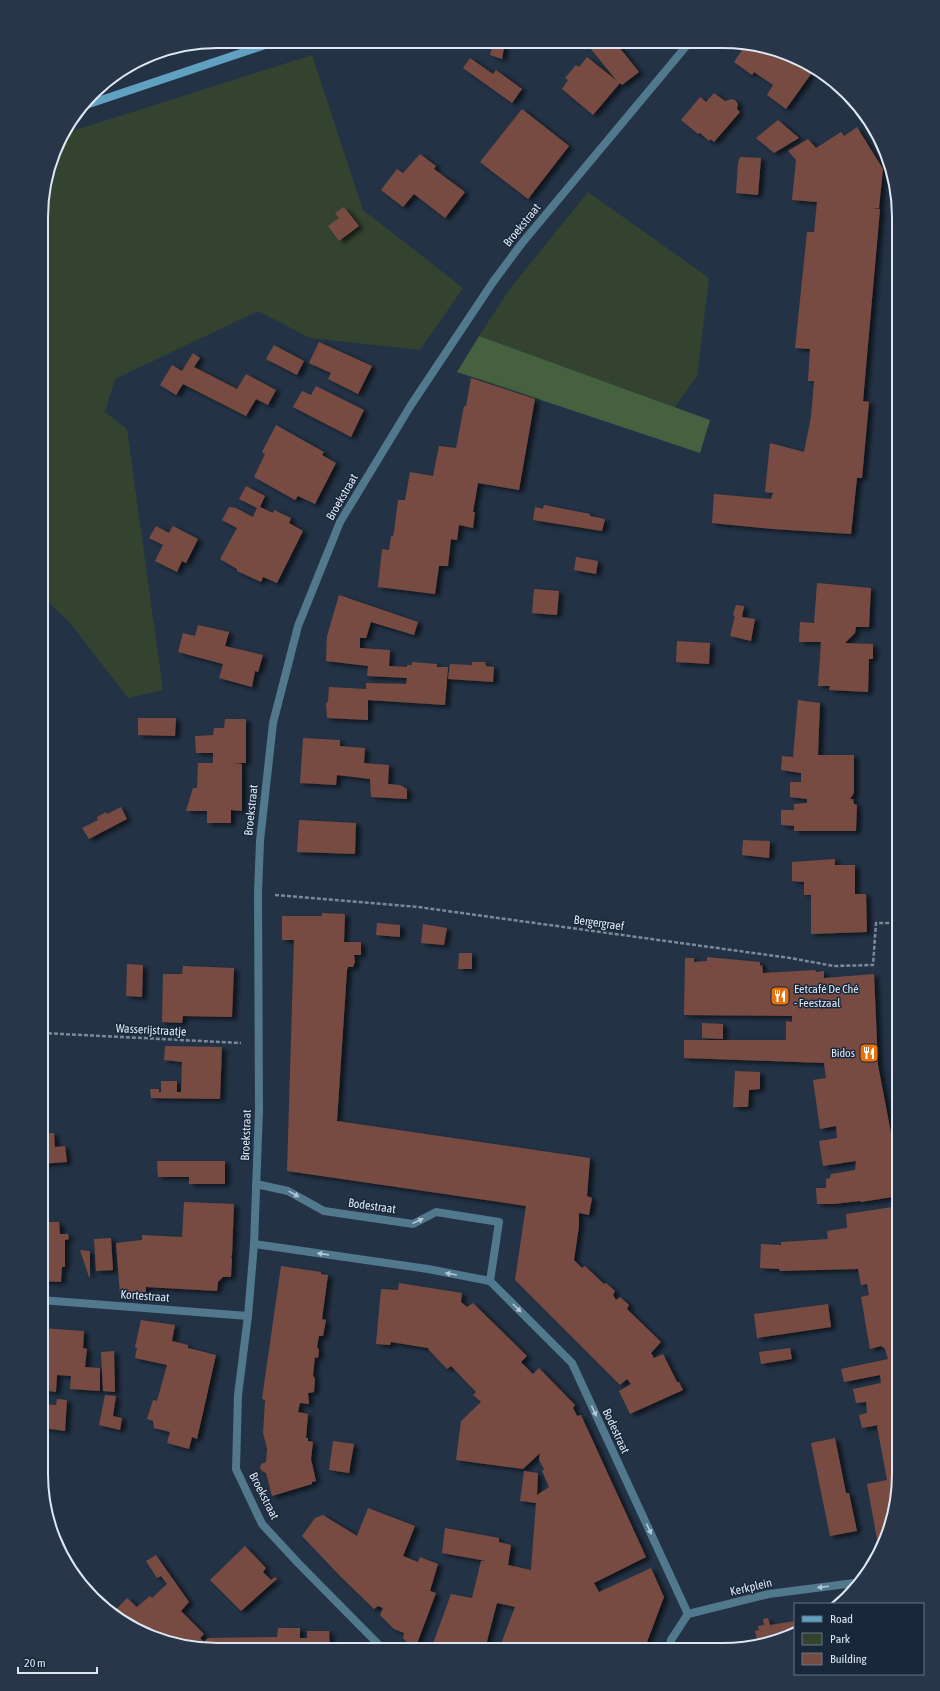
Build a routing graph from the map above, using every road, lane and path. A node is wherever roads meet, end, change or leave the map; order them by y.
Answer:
1 (256, 48) edge
2 (685, 48) edge
3 (92, 103) edge
4 (258, 893) junction
5 (892, 924) edge
6 (48, 1033) edge
7 (259, 1044) junction
8 (256, 1184) junction
9 (254, 1244) junction
10 (490, 1281) junction
11 (48, 1301) edge
12 (248, 1316) junction
13 (851, 1583) edge
14 (688, 1614) junction
15 (377, 1643) edge
16 (670, 1643) edge

1 - 3 main road
2 - 4 street, Broekstraat
4 - 5 path, Bergergraef
4 - 7 street, Broekstraat
6 - 7 path, Wasserijstraatje
7 - 8 street, Broekstraat
8 - 9 street, Broekstraat
8 -> 10 street, Bodestraat
10 -> 9 street
9 - 12 street, Broekstraat
10 -> 14 street, Bodestraat
11 - 12 street, Kortestraat
12 - 15 street, Broekstraat
13 -> 14 street, Kerkplein
14 - 16 street

